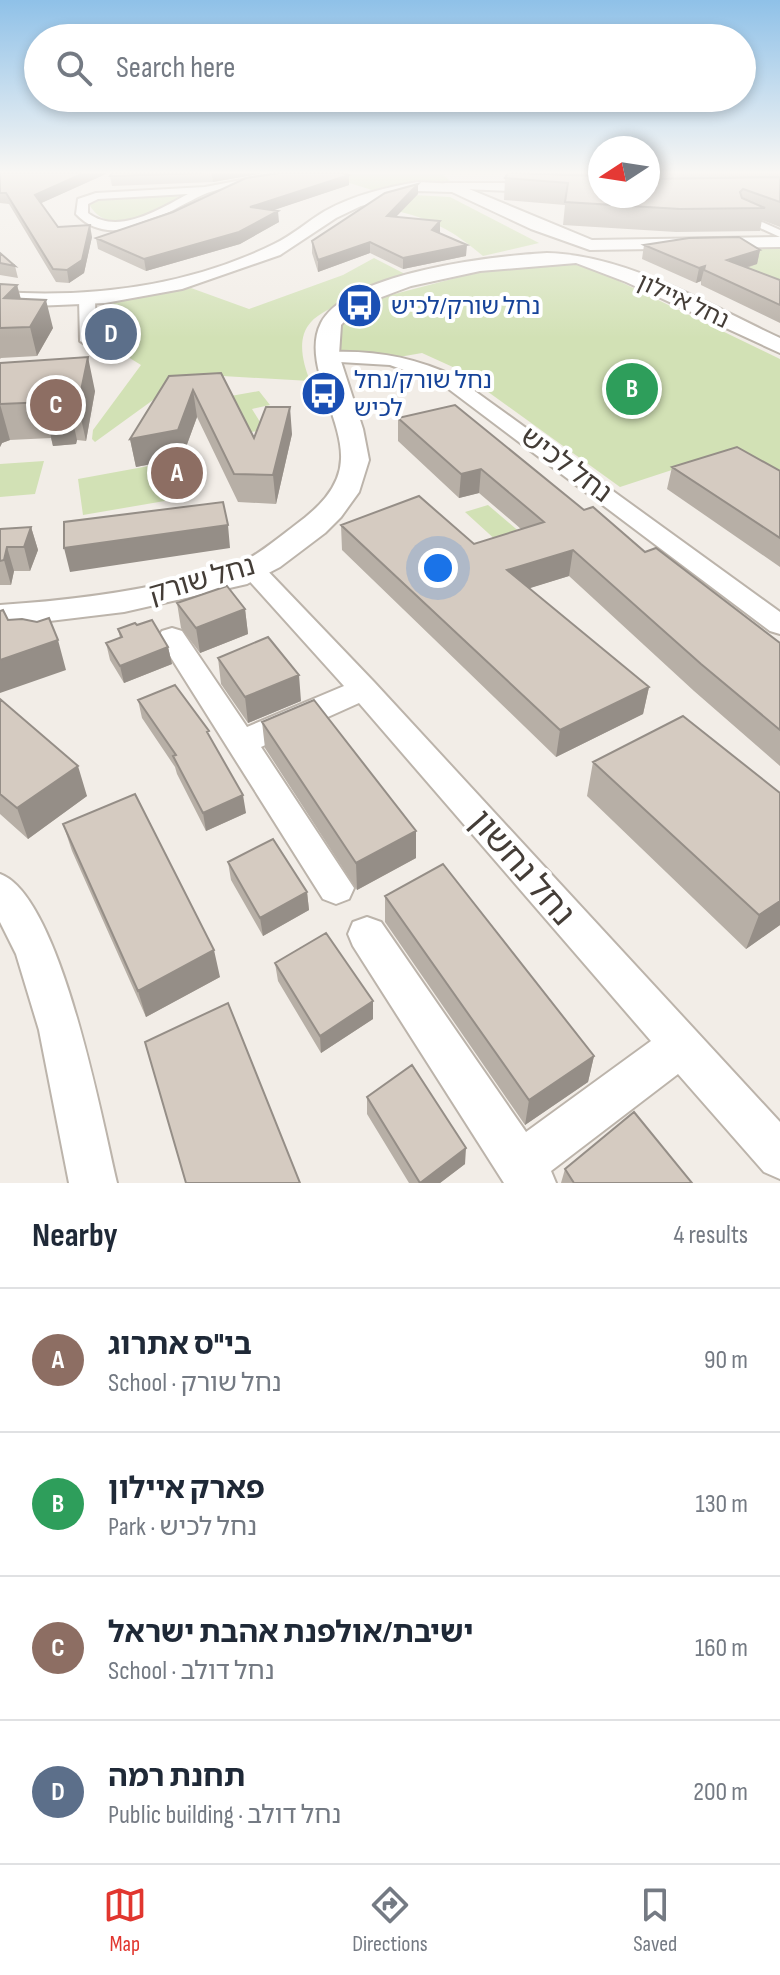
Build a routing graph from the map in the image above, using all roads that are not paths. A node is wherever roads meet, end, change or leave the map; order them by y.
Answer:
1 (312, 228) edge
2 (527, 228) edge
3 (542, 228) edge
4 (780, 244) edge
5 (583, 251) junction
6 (0, 298) edge
7 (87, 298) junction
8 (780, 339) edge
9 (88, 341) dead end
10 (780, 346) edge
11 (329, 357) junction
12 (253, 570) junction
13 (0, 616) edge
14 (780, 625) edge
15 (172, 637) dead end
16 (364, 689) junction
17 (242, 742) junction
18 (336, 888) dead end
19 (0, 890) edge
20 (367, 934) dead end
21 (680, 1046) junction
22 (780, 1156) edge
23 (526, 1174) edge
24 (93, 1183) edge

1 - 7 street
2 - 5 street, נחל איילון
3 - 5 street, נחל איילון
4 - 5 street, נחל שורק
5 - 8 street, נחל איילון
5 - 10 street, נחל איילון
5 - 11 street, נחל שורק
6 - 7 street
7 - 9 street
11 - 12 street, נחל שורק
11 - 14 street, נחל לכיש
12 - 13 street, נחל שורק
12 - 16 street, נחל נחשון
15 - 17 street
16 - 17 street
16 - 21 street, נחל נחשון
17 - 18 street
19 - 24 street
20 - 23 street
21 - 22 street, נחל נחשון
21 - 23 street

